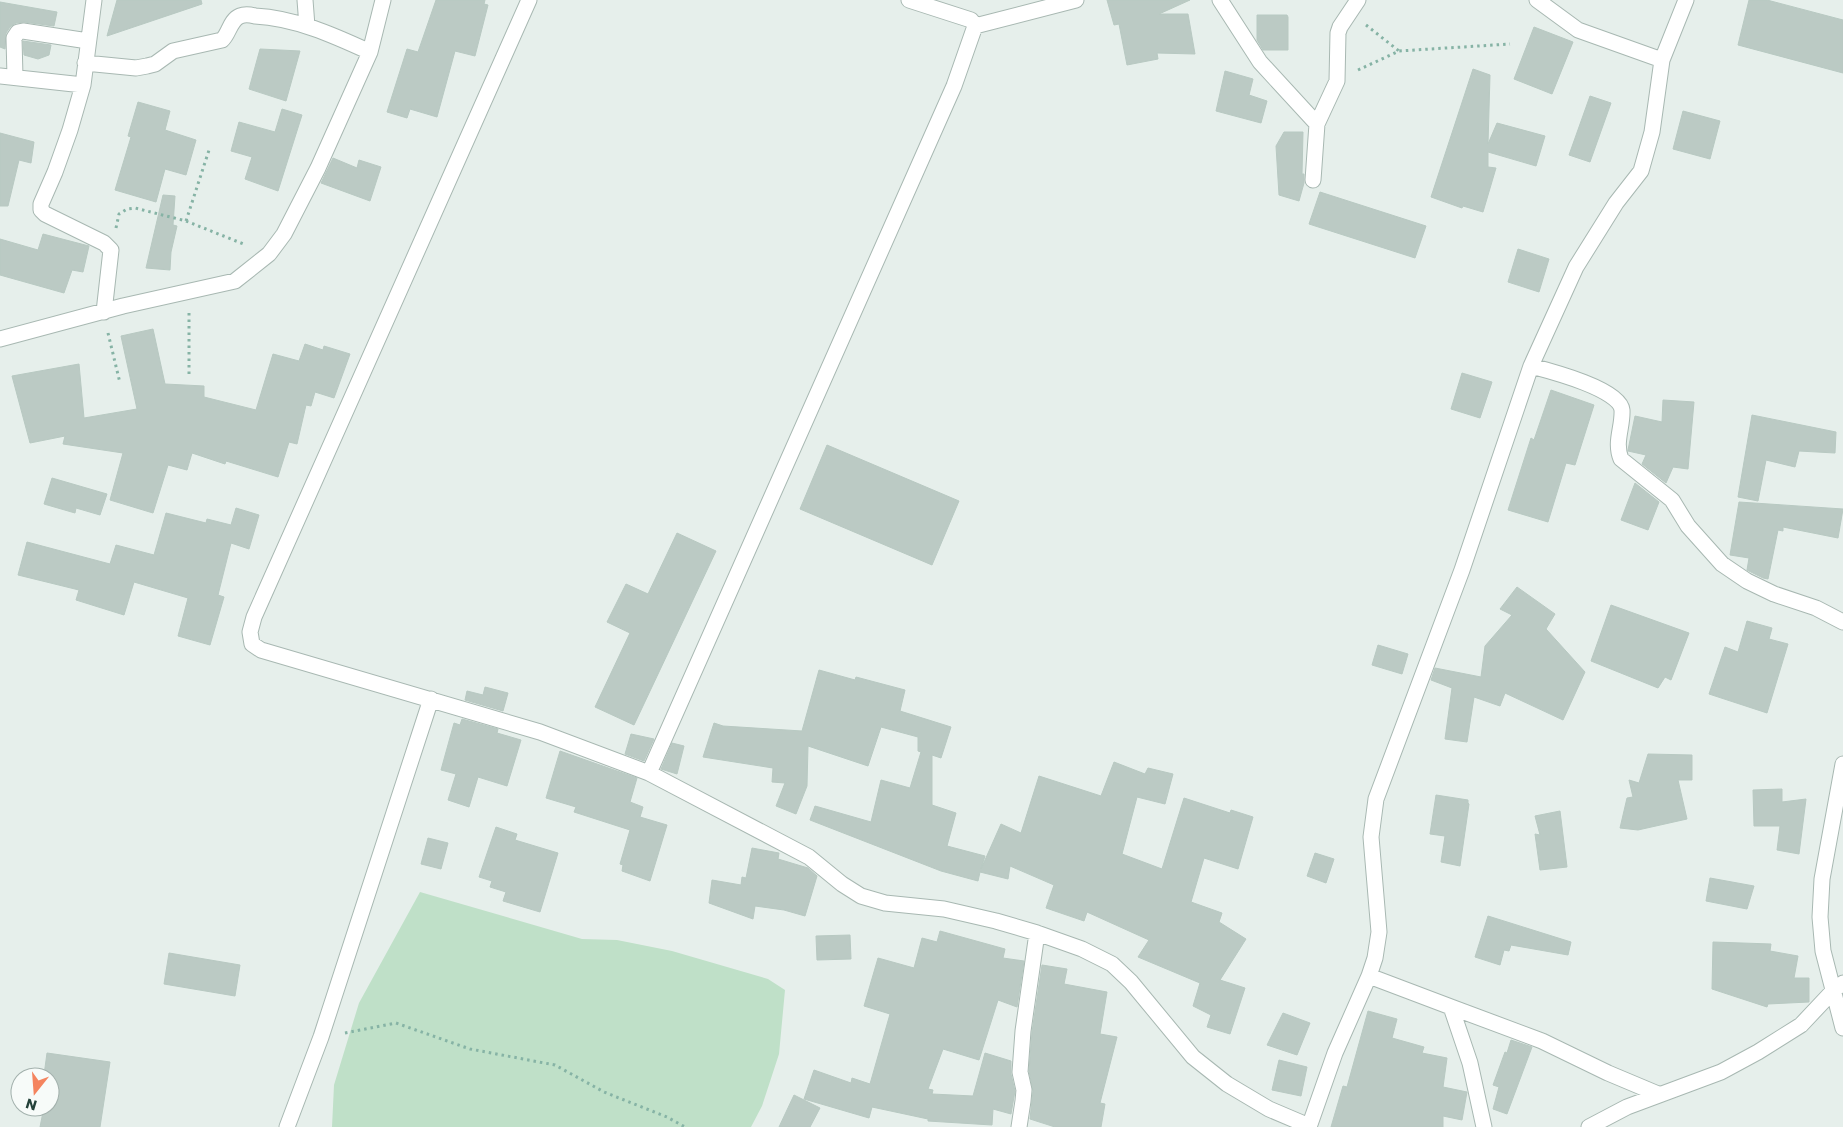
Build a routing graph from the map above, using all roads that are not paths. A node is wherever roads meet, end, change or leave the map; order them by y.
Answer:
1 (94, 0) edge
2 (305, 0) edge
3 (384, 0) edge
4 (529, 0) edge
5 (909, 0) edge
6 (1076, 0) edge
7 (1220, 0) edge
8 (1538, 0) edge
9 (1686, 0) edge
10 (1354, 7) edge
11 (307, 26) junction
12 (975, 26) junction
13 (88, 41) junction
14 (370, 52) junction
15 (1662, 60) junction
16 (85, 63) junction
17 (7, 76) edge
18 (83, 85) junction
19 (1317, 124) junction
20 (1313, 180) dead end
21 (104, 312) junction
22 (0, 339) edge
23 (1531, 366) junction
24 (1843, 622) edge
25 (431, 699) junction
26 (1843, 764) edge
27 (649, 773) junction
28 (1037, 933) junction
29 (1369, 976) junction
30 (1838, 987) edge
31 (1451, 1007) junction
32 (1843, 1028) edge
33 (1658, 1094) junction
34 (287, 1127) edge
35 (1019, 1127) edge
36 (1309, 1127) edge
37 (1484, 1127) edge
38 (1589, 1127) edge

1 - 13 street
2 - 11 street
3 - 14 street
4 - 25 street
5 - 12 street
6 - 12 street
7 - 19 street
8 - 15 street
9 - 15 street
10 - 19 street
11 - 14 street
11 - 16 street
12 - 27 street
13 - 16 street
13 - 17 street
14 - 21 street
15 - 23 street
16 - 18 street
17 - 18 street
18 - 21 street
19 - 20 street
21 - 22 street
23 - 24 street
23 - 29 street
25 - 27 street
25 - 34 street
26 - 30 street
27 - 28 street
28 - 35 street
28 - 36 street
29 - 31 street
29 - 36 street
30 - 32 street
30 - 33 street
31 - 33 street
31 - 37 street
33 - 38 street

